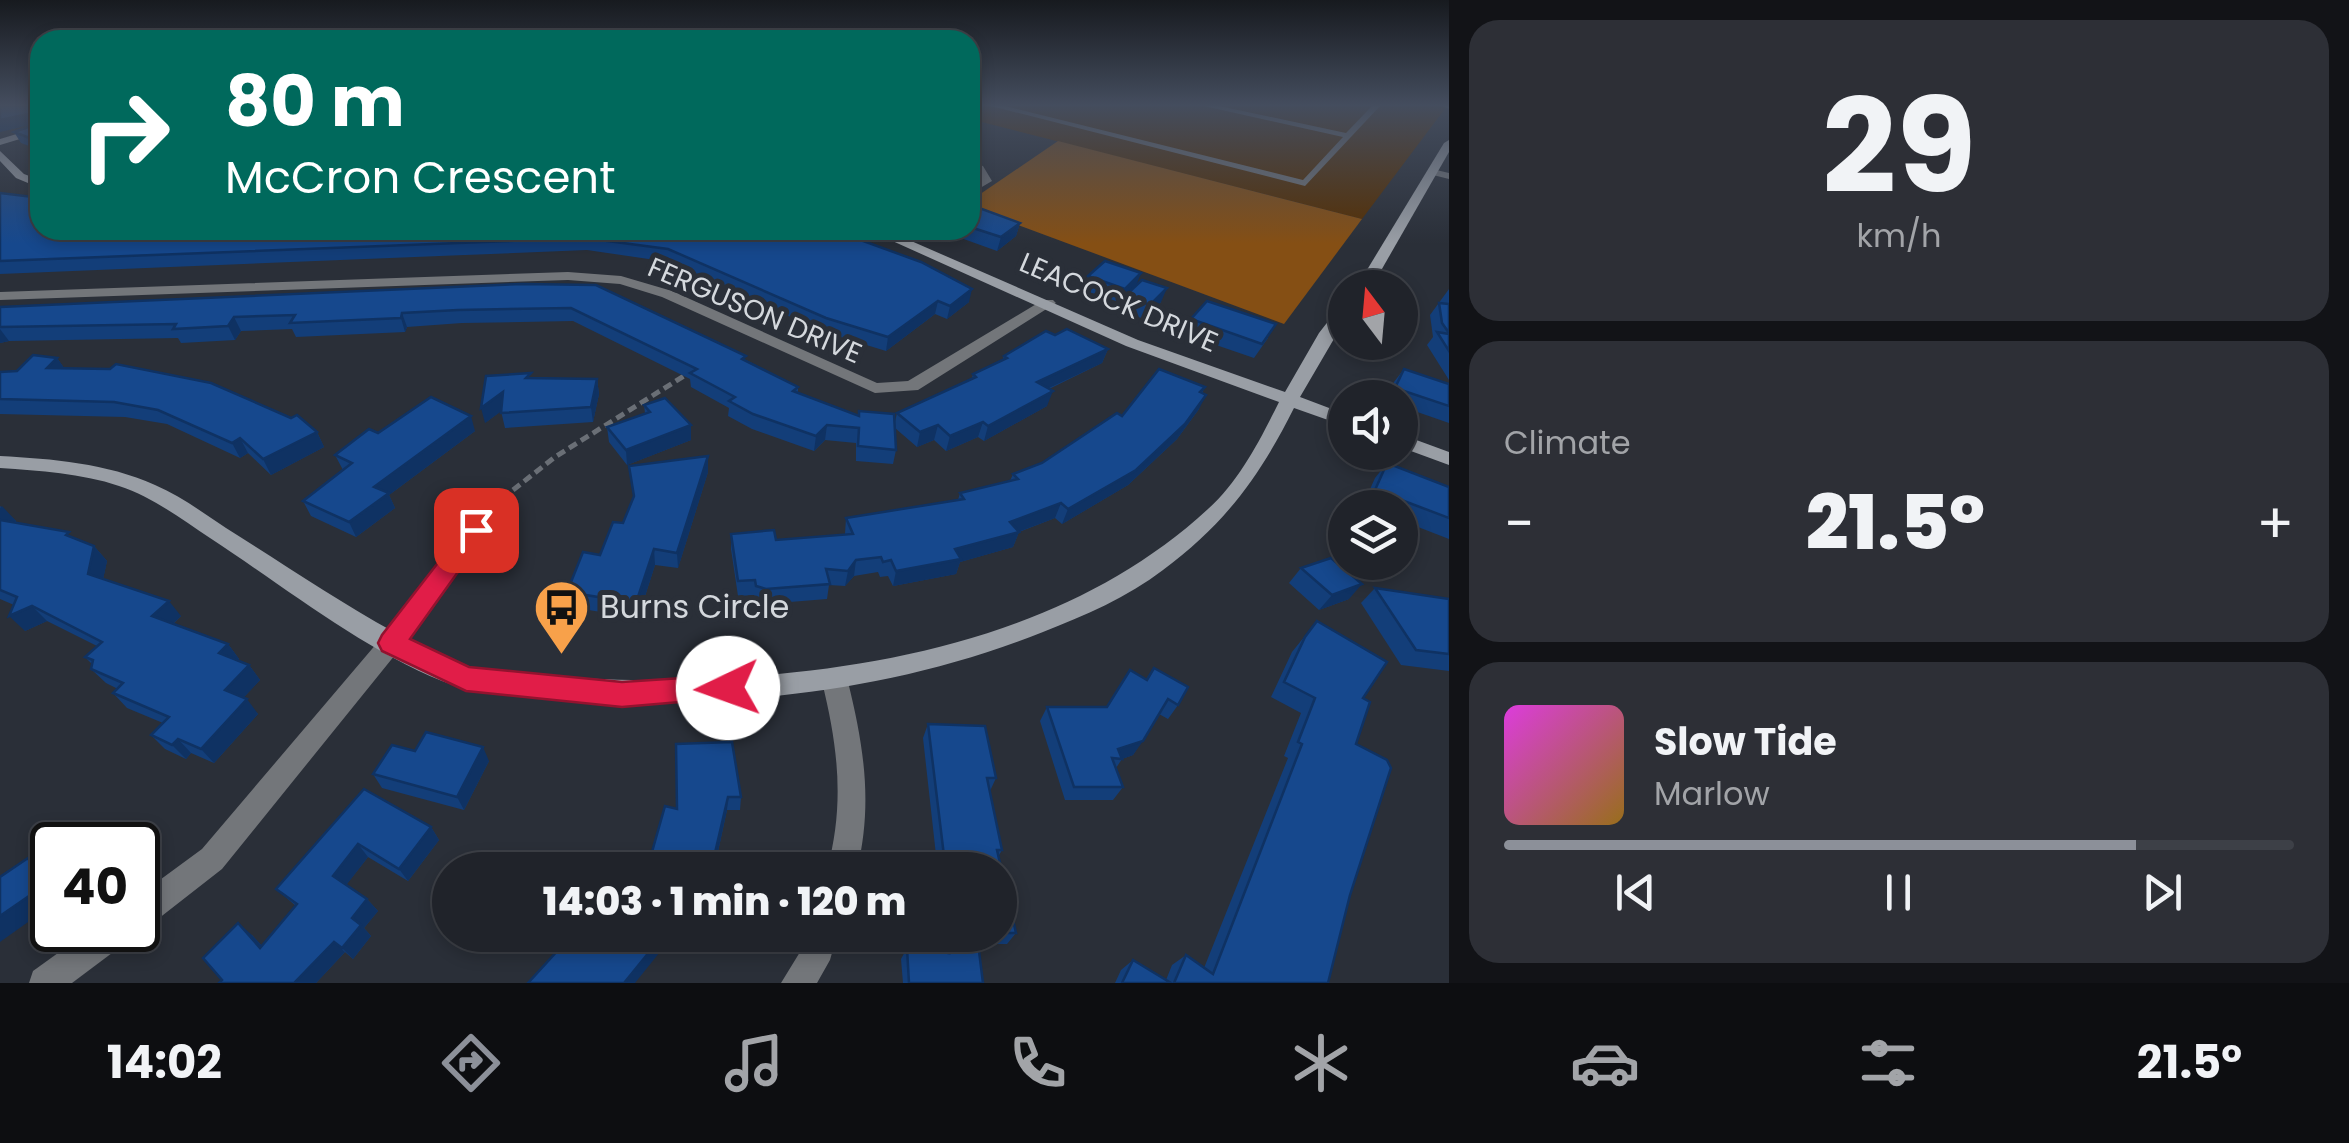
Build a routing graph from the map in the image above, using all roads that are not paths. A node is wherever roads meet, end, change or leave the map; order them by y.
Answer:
1 (1180, 152) edge
2 (1333, 152) edge
3 (1444, 152) edge
4 (0, 154) edge
5 (1432, 172) junction
6 (1449, 176) edge
7 (30, 180) edge
8 (913, 240) edge
9 (1374, 270) edge
10 (0, 296) edge
11 (1048, 303) junction
12 (1328, 330) edge
13 (1294, 400) junction
14 (1328, 413) edge
15 (1418, 447) edge
16 (1449, 458) edge
17 (0, 462) edge
18 (497, 502) road end
19 (391, 643) junction
20 (835, 682) junction
21 (848, 852) edge
22 (160, 898) edge
23 (88, 952) edge
24 (817, 952) edge
25 (46, 983) edge
26 (797, 983) edge

1 - 2 lane
3 - 5 street
4 - 7 street
5 - 6 lane
5 - 9 street
8 - 11 street, LEACOCK DRIVE
10 - 11 street, FERGUSON DRIVE
11 - 13 street, LEACOCK DRIVE
12 - 13 street
13 - 14 street, LEACOCK DRIVE
13 - 20 street
15 - 16 street
17 - 19 street
18 - 19 street
19 - 20 street
19 - 22 street
20 - 21 street
23 - 25 street
24 - 26 street

